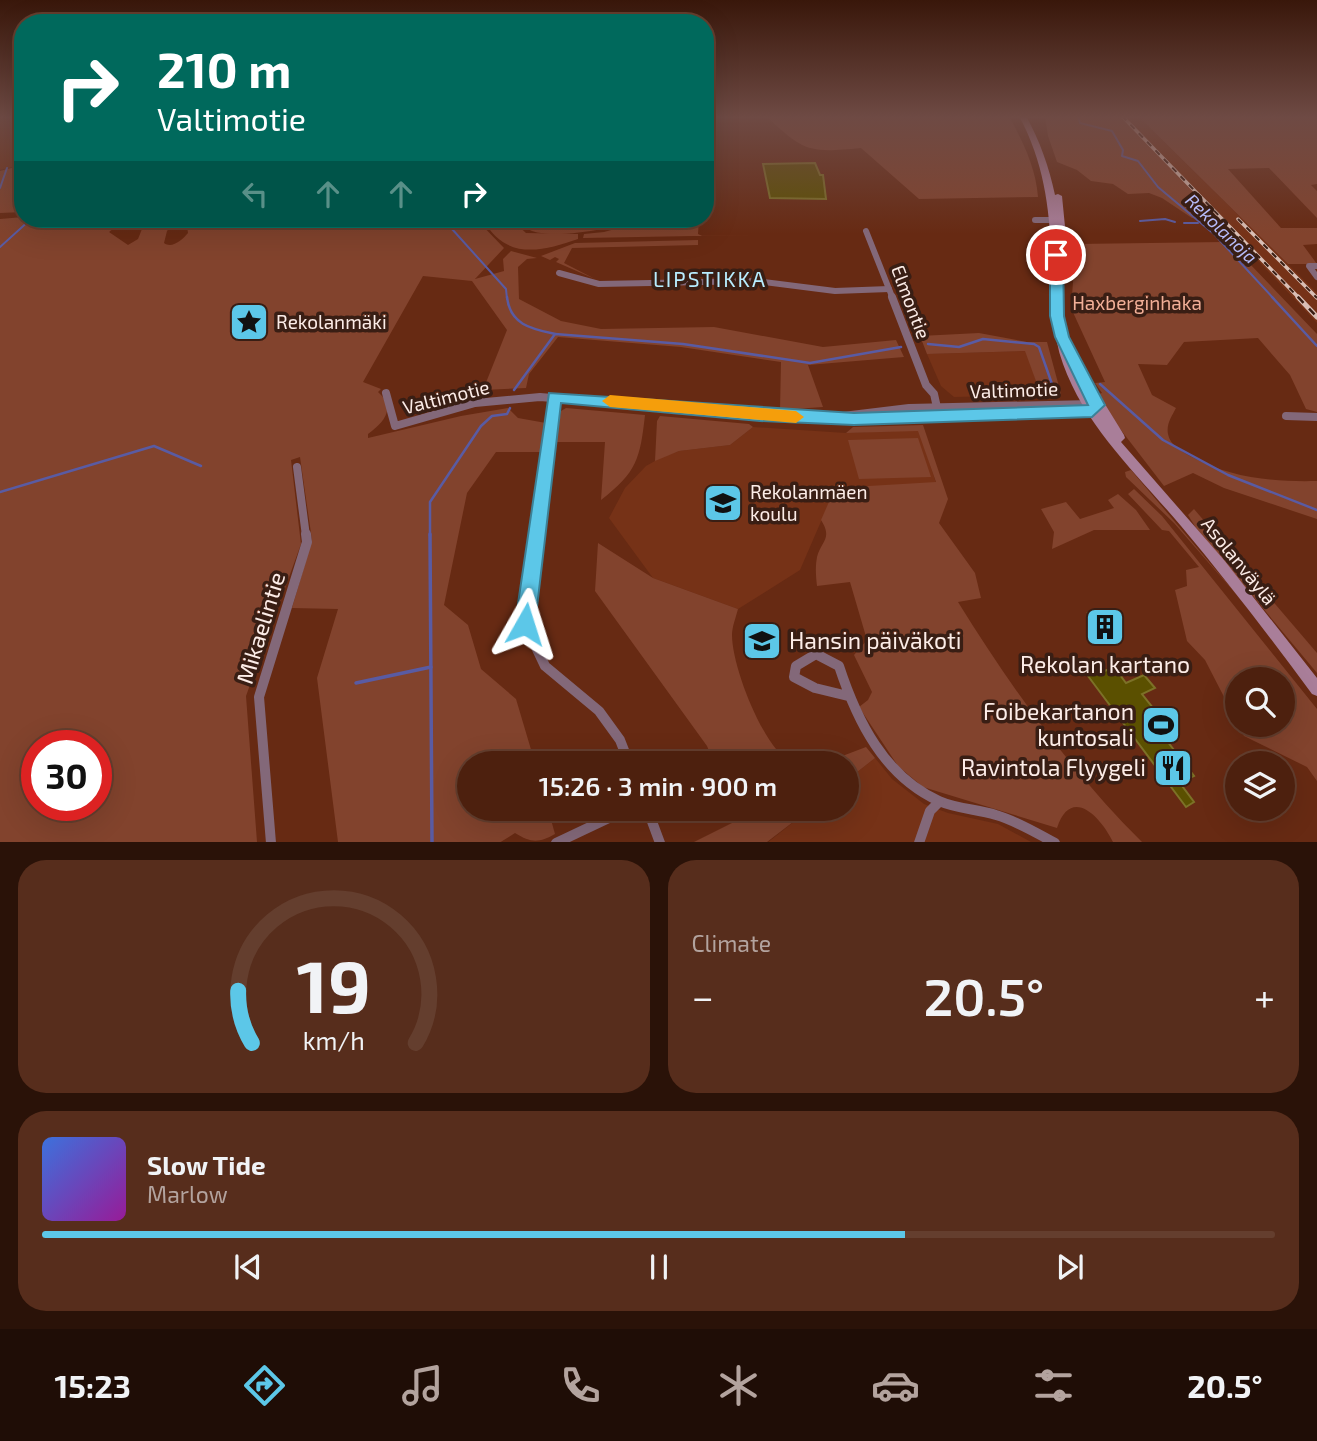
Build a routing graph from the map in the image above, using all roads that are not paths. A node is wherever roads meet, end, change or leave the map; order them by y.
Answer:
1 (1042, 155) edge
2 (866, 230) dead end
3 (1317, 266) edge
4 (559, 273) dead end
5 (1317, 277) edge
6 (889, 289) junction
7 (926, 385) junction
8 (386, 393) dead end
9 (554, 397) junction
10 (1092, 406) junction
11 (929, 407) junction
12 (939, 411) junction
13 (1286, 416) dead end
14 (840, 417) junction
15 (1317, 417) edge
16 (297, 467) dead end
17 (1290, 654) junction
18 (1317, 681) edge
19 (1317, 689) edge
20 (848, 696) junction
21 (624, 751) edge
22 (939, 802) junction
23 (601, 821) edge
24 (652, 821) edge
25 (271, 842) edge
26 (555, 842) edge
27 (660, 842) edge
28 (919, 842) edge
29 (1055, 842) edge

1 - 10 main road, Asolanväylä
2 - 6 street, Elmontie
3 - 5 street
4 - 6 street
6 - 7 street, Elmontie
7 - 11 street, Elmontie
7 - 12 street, Elmontie
8 - 9 street, Valtimotie
9 - 14 street, Valtimotie
9 - 21 street
10 - 12 street, Valtimotie
10 - 17 main road, Asolanväylä
11 - 12 street, Valtimotie
11 - 14 street, Valtimotie
12 - 14 street, Valtimotie
13 - 15 street
16 - 25 street, Mikaelintie
17 - 18 main road, Asolanväylä
17 - 19 main road, Asolanväylä
20 - 20 street
20 - 22 street
22 - 28 street
22 - 29 street
23 - 26 street
24 - 27 street

